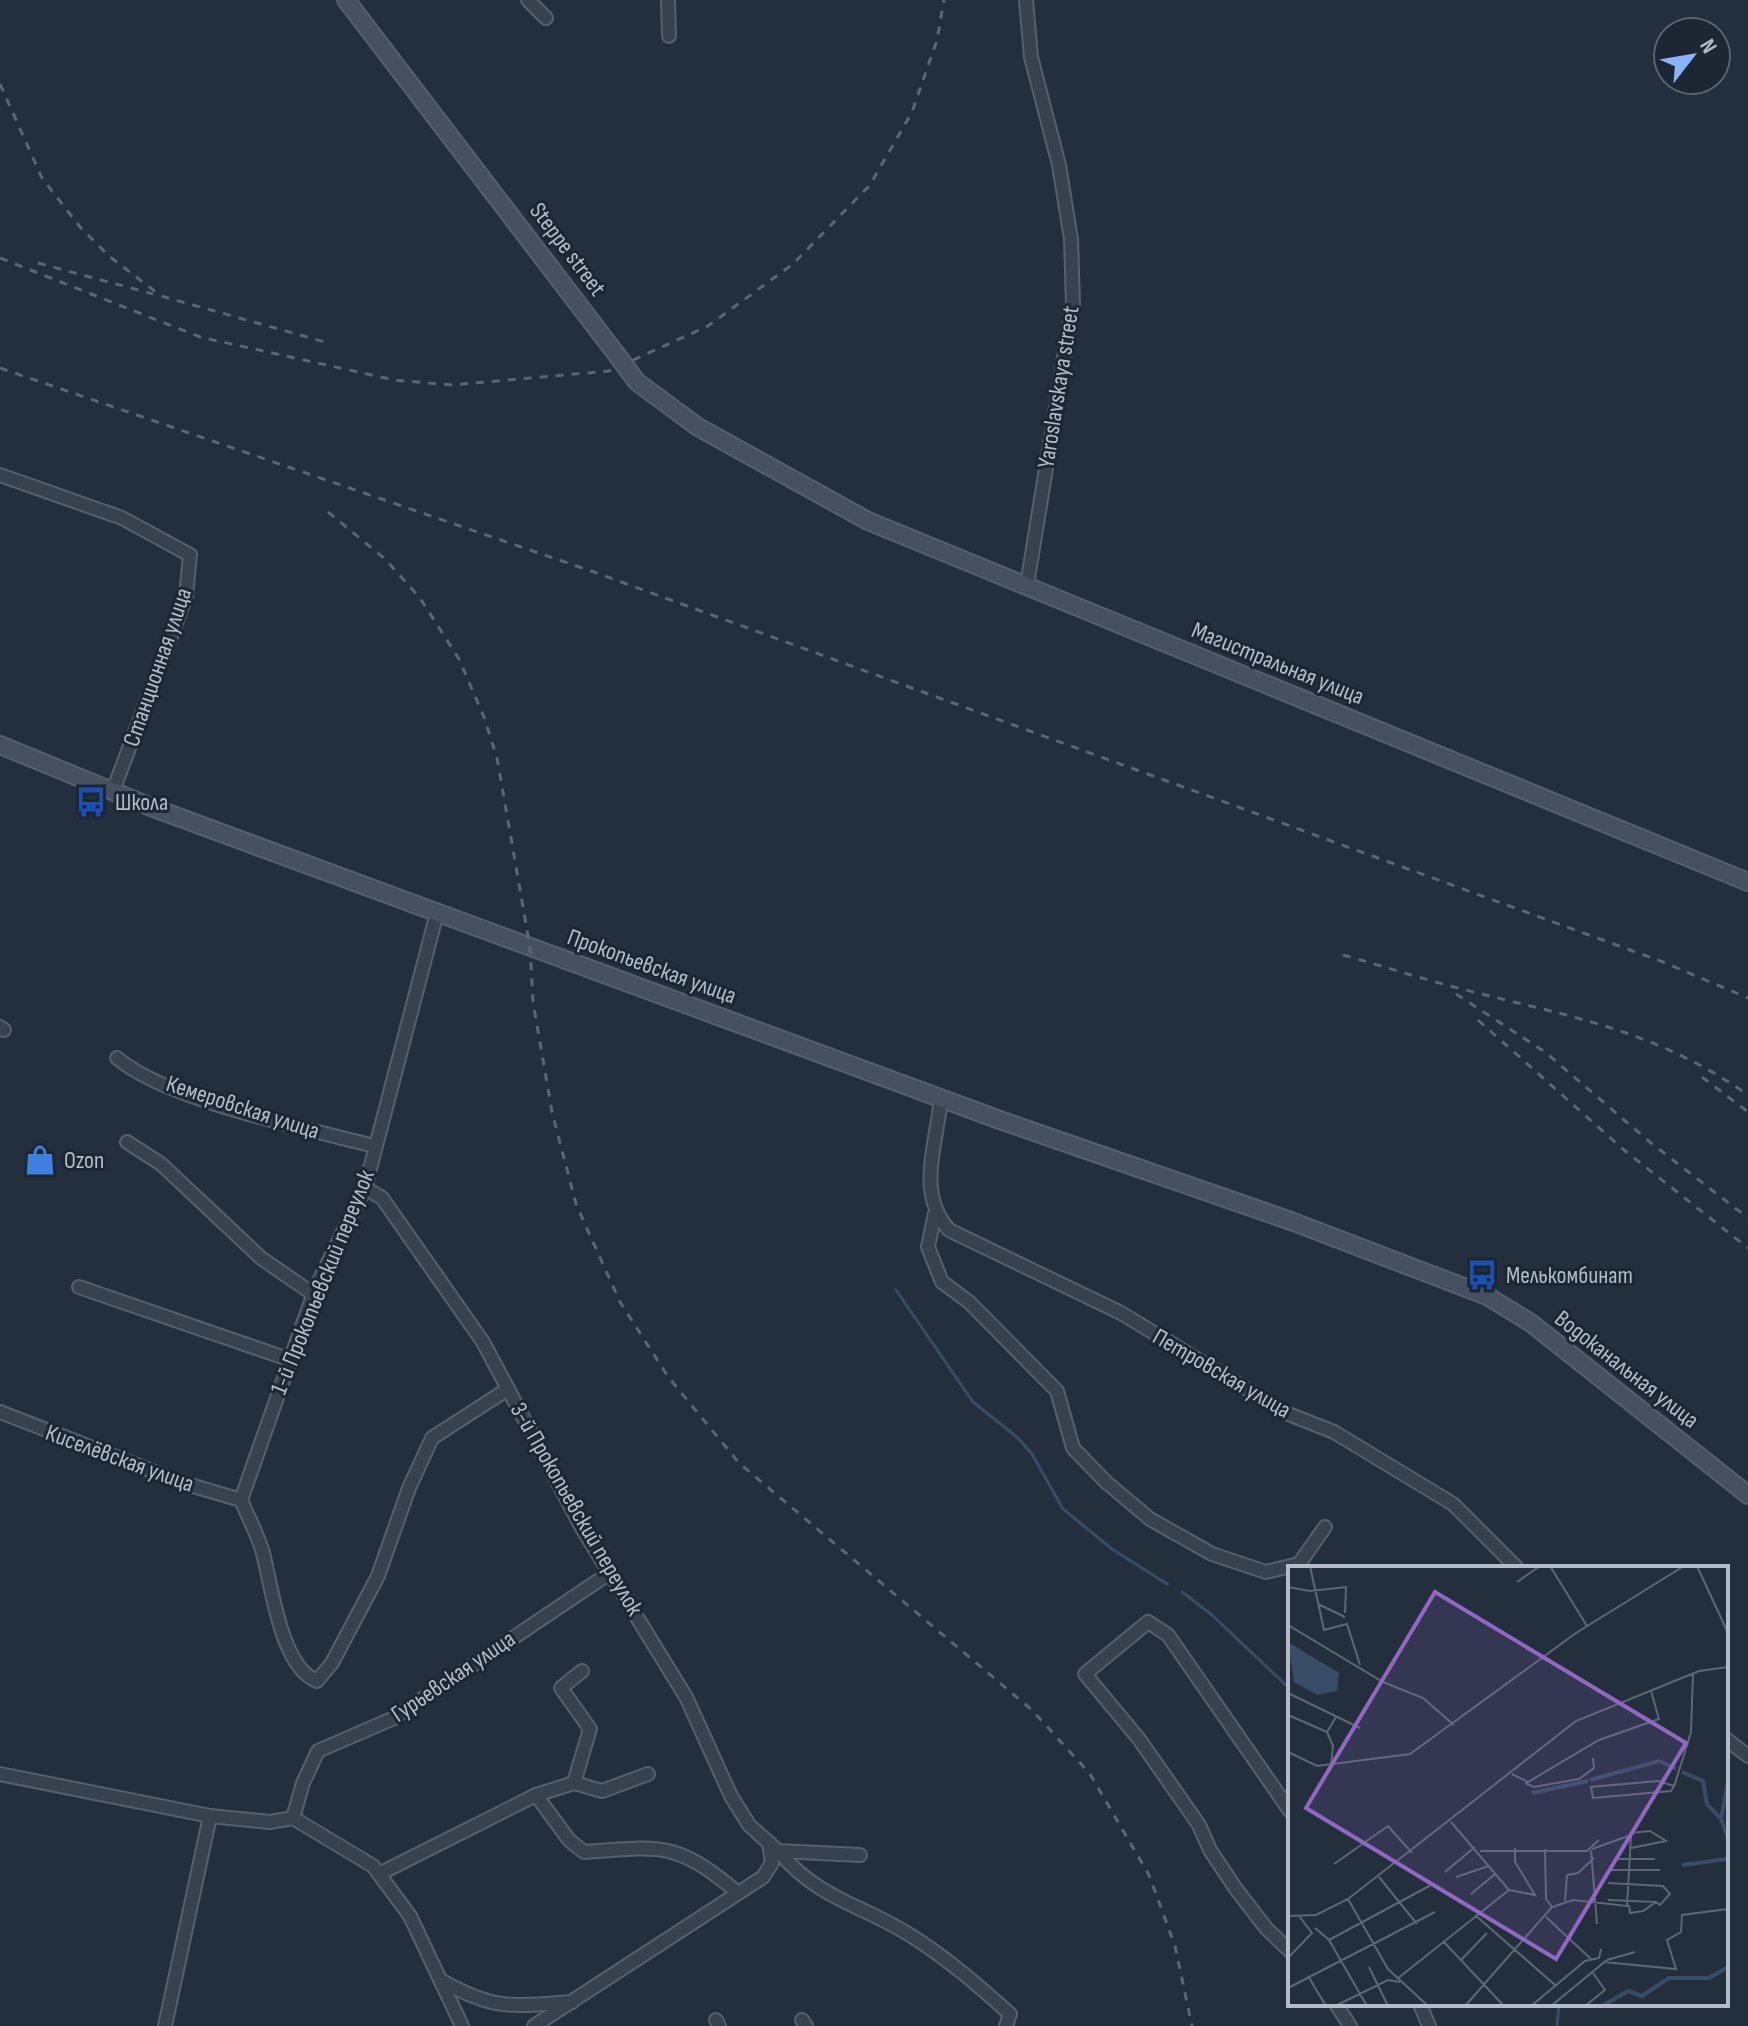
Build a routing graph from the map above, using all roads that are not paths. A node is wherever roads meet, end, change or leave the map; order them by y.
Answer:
1 (346, 0) edge
2 (528, 0) edge
3 (668, 0) edge
4 (1026, 0) edge
5 (546, 18) dead end
6 (669, 36) dead end
7 (0, 475) edge
8 (793, 481) joint
9 (1027, 585) junction
10 (0, 745) edge
11 (113, 791) junction
12 (1748, 882) edge
13 (437, 913) junction
14 (117, 1058) dead end
15 (940, 1106) dead end
16 (127, 1142) dead end
17 (374, 1146) junction
18 (365, 1188) junction
19 (935, 1213) junction
20 (1291, 1221) joint
21 (79, 1287) dead end
22 (313, 1294) junction
23 (288, 1359) junction
24 (508, 1389) junction
25 (0, 1412) edge
26 (1748, 1495) edge
27 (241, 1500) junction
28 (1325, 1527) dead end
29 (1295, 1566) edge
30 (1515, 1566) edge
31 (1288, 1569) edge
32 (611, 1572) junction
33 (582, 1671) dead end
34 (1728, 1741) edge
35 (1748, 1756) edge
36 (0, 1774) edge
37 (648, 1774) dead end
38 (574, 1783) junction
39 (536, 1795) junction
40 (1288, 1808) edge
41 (210, 1816) junction
42 (293, 1818) junction
43 (774, 1847) junction
44 (860, 1855) dead end
45 (379, 1874) junction
46 (738, 1893) junction
47 (1288, 1949) edge
48 (442, 1981) junction
49 (575, 2002) junction
50 (1337, 2006) edge
51 (1421, 2006) edge
52 (1008, 2020) edge
53 (165, 2026) edge
54 (462, 2026) edge
55 (534, 2026) edge
56 (1020, 2026) edge
57 (1350, 2026) edge
58 (1429, 2026) edge

1 - 8 main road, Steppe street
2 - 5 street
3 - 6 street
4 - 9 street, Yaroslavskaya street
7 - 11 street, Станционная улица
8 - 9 main road, Магистральная улица
9 - 12 main road, Магистральная улица
10 - 11 main road, Прокопьевская улица
11 - 13 main road, Прокопьевская улица
13 - 17 street, 1-й Прокопьевский переулок
13 - 20 main road, Прокопьевская улица
14 - 17 street, Кемеровская улица
15 - 19 street
16 - 22 street
17 - 18 street, 1-й Прокопьевский переулок
18 - 22 street, 1-й Прокопьевский переулок
18 - 24 street, 3-й Прокопьевский переулок
19 - 30 street, Петровская улица
19 - 31 street
20 - 26 main road, Водоканальная улица
21 - 23 street
22 - 23 street, 1-й Прокопьевский переулок
23 - 27 street, 1-й Прокопьевский переулок
24 - 27 street
24 - 32 street, 3-й Прокопьевский переулок
25 - 27 street, Киселёвская улица
28 - 29 street
32 - 42 street, Гурьевская улица
32 - 43 street, 3-й Прокопьевский переулок
33 - 38 street
34 - 35 street
36 - 41 street
37 - 38 street
38 - 39 street
39 - 45 street
39 - 46 street
40 - 47 street
41 - 42 street
41 - 53 street
42 - 45 street
43 - 44 street
43 - 46 street
43 - 52 street, 3-й Прокопьевский переулок
45 - 48 street
46 - 49 street
48 - 49 street
48 - 54 street
49 - 55 street
50 - 57 street
51 - 58 street
52 - 56 street, 3-й Прокопьевский переулок

